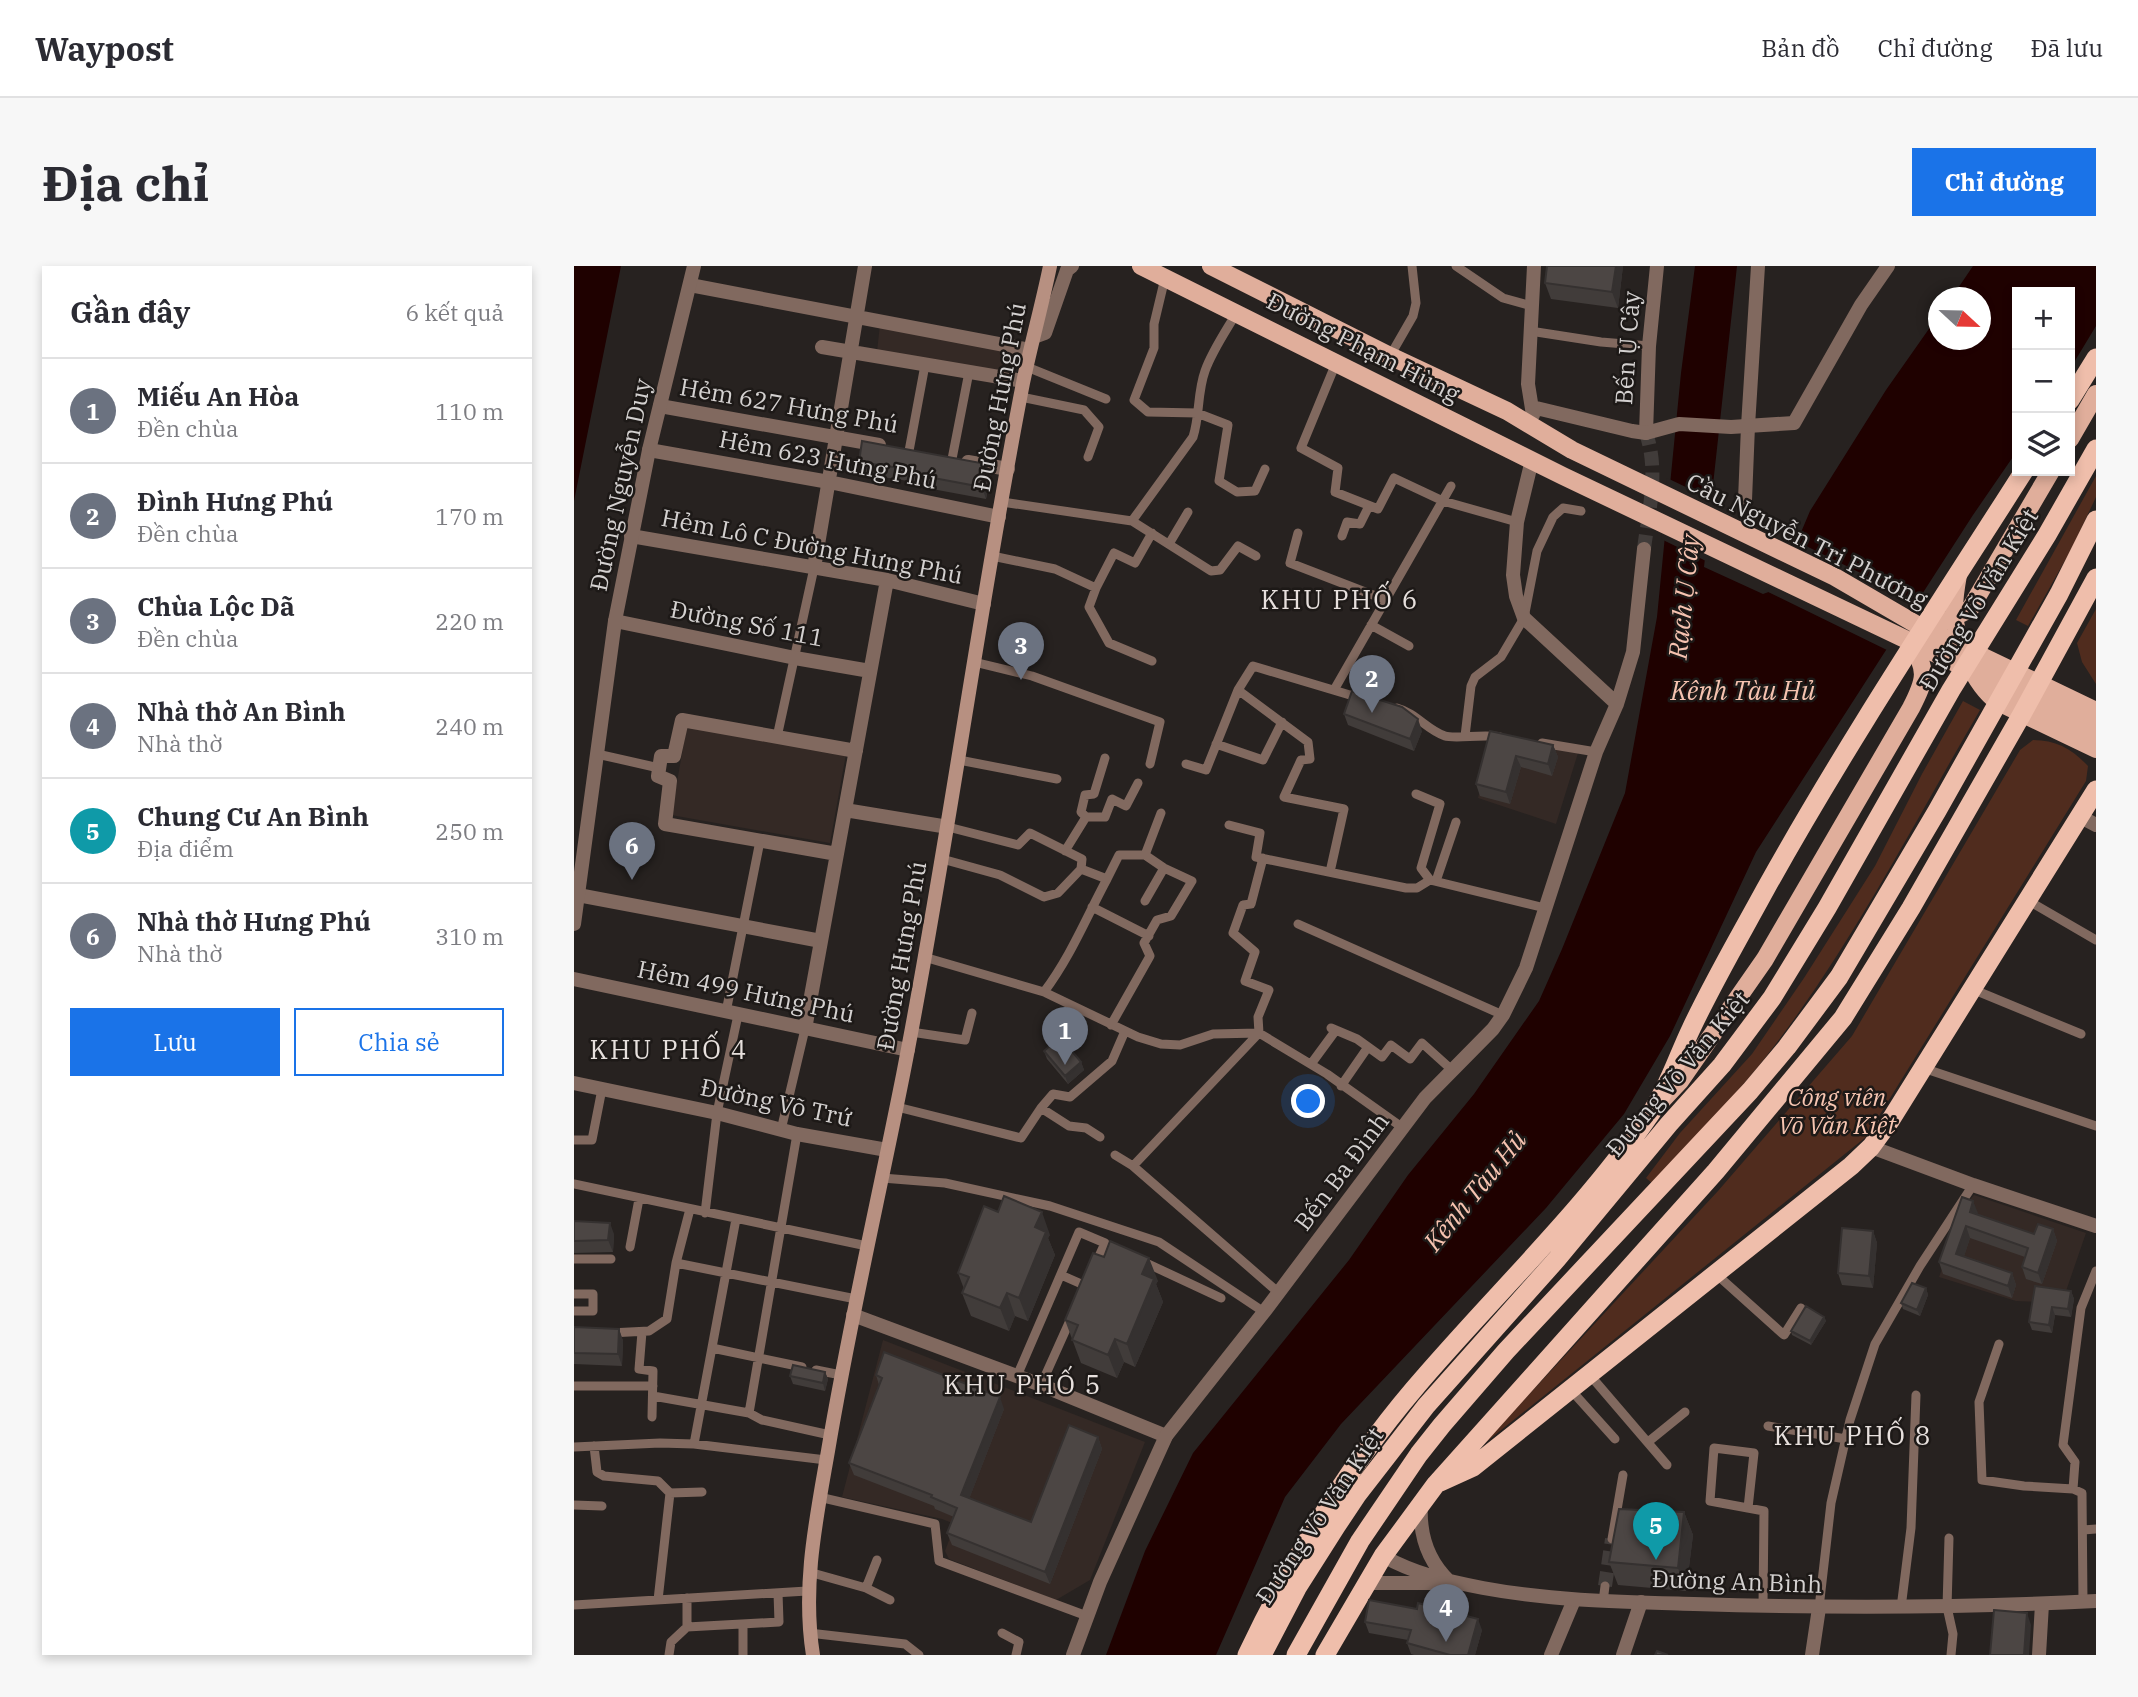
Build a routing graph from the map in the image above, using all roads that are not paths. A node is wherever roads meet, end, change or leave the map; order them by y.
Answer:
1 (694, 266) edge
2 (865, 266) edge
3 (1050, 266) edge
4 (1072, 266) edge
5 (1141, 266) edge
6 (1211, 266) edge
7 (1412, 266) edge
8 (1456, 266) edge
9 (1534, 266) edge
10 (1657, 266) edge
11 (1758, 266) edge
12 (1888, 266) edge
13 (1165, 278) junction
14 (690, 285) junction
15 (1532, 306) junction
16 (1237, 312) junction
17 (856, 317) junction
18 (1530, 331) junction
19 (1032, 344) junction
20 (1649, 345) junction
21 (822, 347) dead end
22 (852, 353) junction
23 (1390, 356) junction
24 (2096, 358) edge
25 (1336, 363) junction
26 (925, 365) junction
27 (969, 372) junction
28 (1025, 374) junction
29 (2075, 392) edge
30 (2096, 394) edge
31 (1020, 397) junction
32 (1106, 398) dead end
33 (660, 406) junction
34 (1532, 407) junction
35 (1198, 413) junction
36 (1748, 426) junction
37 (1534, 427) junction
38 (2075, 430) edge
39 (1646, 433) junction
40 (837, 438) junction
41 (2096, 449) edge
42 (649, 450) junction
43 (1572, 450) joint
44 (914, 452) joint
45 (1088, 457) dead end
46 (947, 458) joint
47 (1532, 460) junction
48 (1007, 469) junction
49 (1265, 469) dead end
50 (1563, 476) joint
51 (2021, 476) edge
52 (2048, 476) edge
53 (829, 482) junction
54 (1451, 486) dead end
55 (1745, 500) dead end
56 (1443, 501) junction
57 (1369, 506) junction
58 (1000, 509) junction
59 (1188, 512) dead end
60 (1581, 512) dead end
61 (2096, 520) edge
62 (1132, 521) junction
63 (1517, 522) junction
64 (1152, 533) junction
65 (1298, 533) dead end
66 (631, 536) junction
67 (1342, 536) dead end
68 (1169, 544) junction
69 (1644, 549) tunnel mouth
70 (992, 556) junction
71 (1256, 556) dead end
72 (814, 568) junction
73 (1959, 573) junction
74 (2096, 578) edge
75 (887, 580) junction
76 (1096, 588) junction
77 (1386, 600) junction
78 (984, 604) junction
79 (1524, 618) junction
80 (615, 621) junction
81 (1371, 625) junction
82 (1919, 626) junction
83 (1910, 642) junction
84 (1409, 646) dead end
85 (796, 658) junction
86 (1152, 661) dead end
87 (974, 662) junction
88 (1968, 662) junction
89 (870, 671) junction
90 (1238, 690) junction
91 (1334, 690) junction
92 (1375, 702) edge
93 (1998, 702) junction
94 (1385, 704) edge
95 (1616, 704) junction
96 (2096, 711) edge
97 (2022, 714) junction
98 (1282, 722) junction
99 (2096, 730) edge
100 (1465, 736) junction
101 (777, 737) junction
102 (1510, 738) edge
103 (1535, 742) edge
104 (1216, 744) junction
105 (2096, 749) edge
106 (856, 751) junction
107 (1597, 752) junction
108 (597, 754) junction
109 (1105, 758) dead end
110 (959, 760) junction
111 (1150, 764) dead end
112 (1186, 764) dead end
113 (659, 768) junction
114 (1057, 779) dead end
115 (1138, 783) dead end
116 (2096, 790) edge
117 (1416, 794) dead end
118 (845, 810) junction
119 (1161, 813) dead end
120 (1086, 817) junction
121 (2088, 821) edge
122 (1456, 822) dead end
123 (1229, 825) dead end
124 (948, 827) junction
125 (760, 841) junction
126 (1065, 850) junction
127 (837, 854) junction
128 (1145, 855) junction
129 (1263, 858) junction
130 (942, 859) junction
131 (1164, 868) junction
132 (1081, 869) junction
133 (1330, 872) junction
134 (1107, 879) junction
135 (1433, 880) junction
136 (578, 895) junction
137 (2027, 900) junction
138 (1145, 901) dead end
139 (1092, 907) junction
140 (1545, 908) junction
141 (574, 924) edge
142 (1298, 924) dead end
143 (743, 926) junction
144 (1149, 936) junction
145 (2096, 940) edge
146 (821, 941) junction
147 (924, 957) junction
148 (574, 979) edge
149 (1972, 989) junction
150 (1044, 992) junction
151 (732, 1013) junction
152 (972, 1013) dead end
153 (1503, 1014) junction
154 (1111, 1025) junction
155 (805, 1029) junction
156 (1125, 1031) junction
157 (911, 1032) junction
158 (1259, 1032) junction
159 (2081, 1034) dead end
160 (1368, 1047) junction
161 (908, 1050) junction
162 (1311, 1064) junction
163 (1923, 1068) junction
164 (1452, 1070) junction
165 (574, 1083) edge
166 (1341, 1086) junction
167 (602, 1089) junction
168 (897, 1107) junction
169 (1041, 1108) junction
170 (1653, 1109) junction
171 (717, 1113) junction
172 (2096, 1126) edge
173 (1403, 1128) junction
174 (781, 1130) junction
175 (797, 1134) junction
176 (1100, 1137) dead end
177 (574, 1140) edge
178 (1871, 1147) junction
179 (887, 1150) junction
180 (1115, 1156) dead end
181 (1133, 1166) junction
182 (882, 1178) junction
183 (574, 1184) edge
184 (1973, 1185) junction
185 (1595, 1187) junction
186 (639, 1199) junction
187 (690, 1209) junction
188 (705, 1213) junction
189 (736, 1219) junction
190 (2096, 1226) edge
191 (782, 1227) junction
192 (1105, 1243) junction
193 (867, 1246) junction
194 (630, 1247) dead end
195 (1116, 1249) edge
196 (574, 1259) edge
197 (611, 1259) dead end
198 (1557, 1259) junction
199 (1140, 1260) edge
200 (676, 1263) junction
201 (2096, 1271) edge
202 (726, 1273) junction
203 (1715, 1273) junction
204 (1061, 1275) junction
205 (773, 1282) junction
206 (1086, 1286) junction
207 (1279, 1293) junction
208 (574, 1294) edge
209 (1080, 1298) edge
210 (1221, 1298) dead end
211 (856, 1299) junction
212 (1801, 1308) edge
213 (1074, 1310) edge
214 (574, 1311) edge
215 (1264, 1312) junction
216 (853, 1315) junction
217 (597, 1332) edge
218 (642, 1332) junction
219 (1999, 1344) dead end
220 (712, 1348) junction
221 (758, 1358) junction
222 (1589, 1374) junction
223 (841, 1375) junction
224 (1017, 1376) junction
225 (1041, 1385) junction
226 (574, 1386) edge
227 (1570, 1390) junction
228 (653, 1391) junction
229 (1916, 1395) dead end
230 (701, 1405) junction
231 (1685, 1412) dead end
232 (749, 1413) junction
233 (652, 1417) dead end
234 (1768, 1426) dead end
235 (830, 1435) junction
236 (1166, 1436) junction
237 (1615, 1439) dead end
238 (1846, 1439) junction
239 (1648, 1442) junction
240 (694, 1444) junction
241 (594, 1446) junction
242 (574, 1447) edge
243 (826, 1460) junction
244 (1667, 1465) dead end
245 (1623, 1475) dead end
246 (1436, 1484) junction
247 (2073, 1489) junction
248 (702, 1492) dead end
249 (670, 1493) junction
250 (819, 1497) junction
251 (1421, 1502) junction
252 (574, 1505) edge
253 (602, 1506) dead end
254 (1748, 1508) junction
255 (1329, 1520) junction
256 (2096, 1529) edge
257 (2083, 1530) junction
258 (1949, 1538) dead end
259 (1612, 1539) tunnel mouth
260 (1360, 1541) junction
261 (1383, 1556) junction
262 (877, 1560) dead end
263 (809, 1572) junction
264 (1449, 1581) junction
265 (1366, 1583) junction
266 (1605, 1586) tunnel mouth
267 (866, 1588) junction
268 (1333, 1588) junction
269 (807, 1591) junction
270 (778, 1593) junction
271 (687, 1598) junction
272 (658, 1600) junction
273 (890, 1600) dead end
274 (1574, 1600) junction
275 (2090, 1601) edge
276 (1603, 1602) junction
277 (1641, 1602) junction
278 (2042, 1604) junction
279 (574, 1605) edge
280 (1763, 1606) junction
281 (1947, 1607) junction
282 (1819, 1608) junction
283 (1901, 1608) junction
284 (1087, 1616) junction
285 (743, 1625) junction
286 (687, 1627) junction
287 (809, 1633) junction
288 (1002, 1633) dead end
289 (669, 1655) edge
290 (743, 1655) edge
291 (813, 1655) edge
292 (919, 1655) edge
293 (1016, 1655) edge
294 (1073, 1655) edge
295 (1247, 1655) edge
296 (1262, 1655) edge
297 (1296, 1655) edge
298 (1325, 1655) edge
299 (1551, 1655) edge
300 (1623, 1655) edge
301 (1812, 1655) edge
302 (1951, 1655) edge
303 (2039, 1655) edge

1 - 14 street, Đường Nguyễn Duy
2 - 17 street
3 - 19 main road, Đường Hưng Phú
4 - 19 street
5 - 13 main road, Đường Phạm Hùng
6 - 23 main road, Đường Phạm Hùng
7 - 23 lane
8 - 15 lane
9 - 15 street
10 - 20 street, Bến Ụ Cây
11 - 36 street
12 - 36 street, Bến Ụ Cây
13 - 16 main road, Đường Phạm Hùng
13 - 35 lane
14 - 17 street
14 - 33 street, Đường Nguyễn Duy
15 - 18 street
16 - 25 main road, Đường Phạm Hùng
16 - 35 lane
17 - 19 street
17 - 22 street
18 - 20 lane
18 - 34 street
19 - 28 main road, Đường Hưng Phú
20 - 39 street, Bến Ụ Cây
21 - 22 street
22 - 26 street
22 - 40 street
23 - 37 main road, Đường Phạm Hùng
24 - 29 highway
25 - 47 main road, Đường Phạm Hùng
25 - 57 lane
26 - 27 street
26 - 44 lane, Hẻm 627 Hưng Phú
27 - 28 street
27 - 46 lane
28 - 31 main road, Đường Hưng Phú
28 - 32 lane
30 - 38 main road
31 - 45 lane
31 - 48 main road, Đường Hưng Phú
33 - 40 street, Hẻm 627 Hưng Phú
33 - 42 street, Đường Nguyễn Duy
34 - 37 street
34 - 39 street, Bến Ụ Cây
35 - 49 lane
35 - 62 lane
36 - 39 street, Bến Ụ Cây
36 - 55 street
37 - 43 main road, Đường Phạm Hùng
40 - 44 street, Hẻm 627 Hưng Phú
40 - 53 street
41 - 88 highway, Đường Võ Văn Kiệt
42 - 53 street, Hẻm 623 Hưng Phú
42 - 66 street, Đường Nguyễn Duy
43 - 82 main road, Cầu Nguyễn Tri Phương
46 - 48 street
47 - 50 main road, Đường Phạm Hùng
47 - 63 street
48 - 58 main road, Đường Hưng Phú
50 - 83 main road, Cầu Nguyễn Tri Phương
51 - 73 highway, Đường Võ Văn Kiệt
52 - 82 main road
53 - 58 street, Hẻm 623 Hưng Phú
53 - 72 street
54 - 56 lane
56 - 57 lane
56 - 63 lane
56 - 77 lane
57 - 67 lane
58 - 62 lane
58 - 70 main road, Đường Hưng Phú
59 - 68 lane
60 - 79 lane
61 - 93 highway, Đường Võ Văn Kiệt
62 - 64 lane
63 - 79 street
64 - 68 lane
64 - 76 lane
65 - 77 lane
66 - 72 street, Hẻm Lô C Đường Hưng Phú
66 - 80 street, Đường Nguyễn Duy
68 - 71 lane
69 - 95 street
70 - 76 lane
70 - 78 main road, Đường Hưng Phú
72 - 75 street, Hẻm Lô C Đường Hưng Phú
72 - 85 lane
73 - 88 main road
73 - 170 highway, Đường Võ Văn Kiệt
74 - 97 highway
75 - 78 street, Hẻm Lô C Đường Hưng Phú
75 - 89 street
76 - 86 lane
77 - 81 lane
78 - 87 main road, Đường Hưng Phú
79 - 95 street
79 - 100 lane
80 - 85 street, Đường Số 111
80 - 108 street, Đường Nguyễn Duy
81 - 84 lane
81 - 91 lane
82 - 96 main road, Cầu Nguyễn Tri Phương
83 - 99 main road, Cầu Nguyễn Tri Phương
83 - 170 main road
85 - 89 street, Đường Số 111
85 - 101 lane
87 - 110 main road, Đường Hưng Phú
87 - 111 lane
88 - 93 main road
88 - 198 highway, Đường Võ Văn Kiệt
89 - 106 street
90 - 91 lane
90 - 98 lane
90 - 104 lane
91 - 92 lane
93 - 97 main road
93 - 260 highway, Đường Võ Văn Kiệt
94 - 100 lane
95 - 107 street, Bến Ba Đình
97 - 105 main road
97 - 246 highway
98 - 104 lane
98 - 133 lane
100 - 102 lane
101 - 106 street
101 - 113 street
103 - 107 lane
104 - 112 lane
106 - 118 street
107 - 140 street, Bến Ba Đình
108 - 113 lane
108 - 136 street, Đường Nguyễn Duy
109 - 120 lane
110 - 114 lane
110 - 124 main road, Đường Hưng Phú
113 - 125 street
115 - 120 lane
116 - 121 highway
117 - 135 lane
118 - 124 street
118 - 127 street
119 - 128 lane
120 - 126 lane
121 - 137 highway
122 - 135 lane
123 - 129 lane
124 - 126 lane
124 - 130 main road, Đường Hưng Phú
125 - 127 street
125 - 143 lane
126 - 132 lane
127 - 146 street
128 - 131 lane
128 - 134 lane
129 - 133 lane
129 - 158 lane
130 - 132 lane
130 - 147 main road, Đường Hưng Phú
131 - 138 lane
131 - 144 lane
132 - 134 lane
133 - 135 lane
134 - 139 lane
135 - 140 lane
136 - 141 street, Đường Nguyễn Duy
136 - 143 street
137 - 145 lane
137 - 149 highway
139 - 144 lane
139 - 150 lane
140 - 153 street, Bến Ba Đình
142 - 153 lane
143 - 146 street
143 - 151 lane
144 - 154 lane
146 - 155 street
147 - 150 lane
147 - 157 main road, Đường Hưng Phú
148 - 151 street, Hẻm 499 Hưng Phú
149 - 159 lane
149 - 163 highway
150 - 154 lane
151 - 155 street, Hẻm 499 Hưng Phú
151 - 171 lane
152 - 157 lane
153 - 164 street, Bến Ba Đình
154 - 156 lane
155 - 161 street, Hẻm 499 Hưng Phú
155 - 174 lane
156 - 158 lane
156 - 169 lane
157 - 161 main road, Đường Hưng Phú
158 - 162 lane
158 - 181 lane
160 - 162 lane
160 - 164 lane
160 - 166 lane
161 - 168 main road, Đường Hưng Phú
162 - 166 lane
163 - 172 lane
163 - 178 highway
164 - 173 street, Bến Ba Đình
165 - 167 street, Đường Võ Trứ
166 - 173 lane
167 - 171 street, Đường Võ Trứ
167 - 177 lane
168 - 169 lane
168 - 179 main road, Đường Hưng Phú
169 - 176 lane
170 - 185 highway, Đường Võ Văn Kiệt
171 - 174 street, Đường Võ Trứ
171 - 188 lane
173 - 207 street, Bến Ba Đình
174 - 175 street, Đường Võ Trứ
175 - 179 street, Đường Võ Trứ
175 - 191 lane
178 - 184 street
178 - 203 highway
179 - 182 main road, Đường Hưng Phú
180 - 181 lane
181 - 207 lane
182 - 193 main road, Đường Hưng Phú
182 - 215 lane
183 - 186 lane
184 - 190 street
184 - 238 lane
185 - 198 highway
185 - 255 highway, Đường Võ Văn Kiệt
186 - 187 lane
186 - 194 lane
187 - 188 lane
187 - 200 lane
188 - 189 lane
189 - 191 lane
189 - 202 lane
191 - 193 lane
191 - 205 lane
192 - 195 lane
192 - 204 lane
192 - 206 lane
193 - 211 main road, Đường Hưng Phú
196 - 197 lane
198 - 255 highway, Đường Võ Văn Kiệt
199 - 210 lane
200 - 202 lane
200 - 218 lane
201 - 247 lane
202 - 205 lane
202 - 220 lane
203 - 212 lane
203 - 222 highway
204 - 206 lane
204 - 224 lane
205 - 211 lane
205 - 221 lane
206 - 209 lane
207 - 215 street, Bến Ba Đình
208 - 214 lane
211 - 216 main road, Đường Hưng Phú
213 - 225 lane
215 - 236 street, Bến Ba Đình
216 - 223 main road, Đường Hưng Phú
216 - 224 street
217 - 218 lane
218 - 228 lane
219 - 247 lane
220 - 221 lane
220 - 230 lane
221 - 223 lane
221 - 232 lane
222 - 227 highway
222 - 239 lane
223 - 235 main road, Đường Hưng Phú
224 - 225 street
225 - 236 street
226 - 228 lane
227 - 237 lane
227 - 246 highway
228 - 230 lane
228 - 233 lane
229 - 283 lane
230 - 232 lane
230 - 240 lane
231 - 239 lane
232 - 235 lane
234 - 238 lane
235 - 243 main road, Đường Hưng Phú
236 - 284 street, Bến Ba Đình
238 - 282 lane
239 - 244 lane
240 - 241 lane
240 - 243 lane
241 - 242 lane
241 - 249 lane
243 - 250 main road, Đường Hưng Phú
245 - 259 lane
246 - 251 highway
247 - 257 lane
248 - 249 lane
249 - 272 lane
250 - 263 main road, Đường Hưng Phú
250 - 284 lane
251 - 261 highway
251 - 264 street
252 - 253 lane
254 - 254 lane
254 - 280 lane
255 - 260 highway
255 - 295 highway, Đường Võ Văn Kiệt
255 - 296 highway, Đường Võ Văn Kiệt
256 - 257 lane
257 - 275 lane
258 - 281 lane
260 - 261 highway
260 - 268 highway, Đường Võ Văn Kiệt
261 - 264 street, Đường An Bình
261 - 265 highway
262 - 267 lane
263 - 267 lane
263 - 269 main road, Đường Hưng Phú
264 - 265 street
264 - 274 street, Đường An Bình
265 - 268 highway
265 - 298 highway
266 - 276 lane
267 - 273 lane
268 - 297 highway, Đường Võ Văn Kiệt
269 - 270 lane
269 - 287 main road, Đường Hưng Phú
270 - 271 lane
270 - 285 lane
271 - 272 lane
271 - 286 lane
272 - 279 lane
274 - 276 street, Đường An Bình
274 - 299 street
275 - 278 street, Đường An Bình
276 - 277 street, Đường An Bình
277 - 280 street, Đường An Bình
277 - 300 street
278 - 281 street, Đường An Bình
278 - 303 street
280 - 282 street, Đường An Bình
281 - 283 street, Đường An Bình
281 - 302 lane
282 - 283 street, Đường An Bình
282 - 301 street
284 - 294 street, Bến Ba Đình
285 - 286 lane
285 - 290 lane
286 - 289 lane
287 - 291 main road, Đường Hưng Phú
287 - 292 lane
288 - 293 lane

